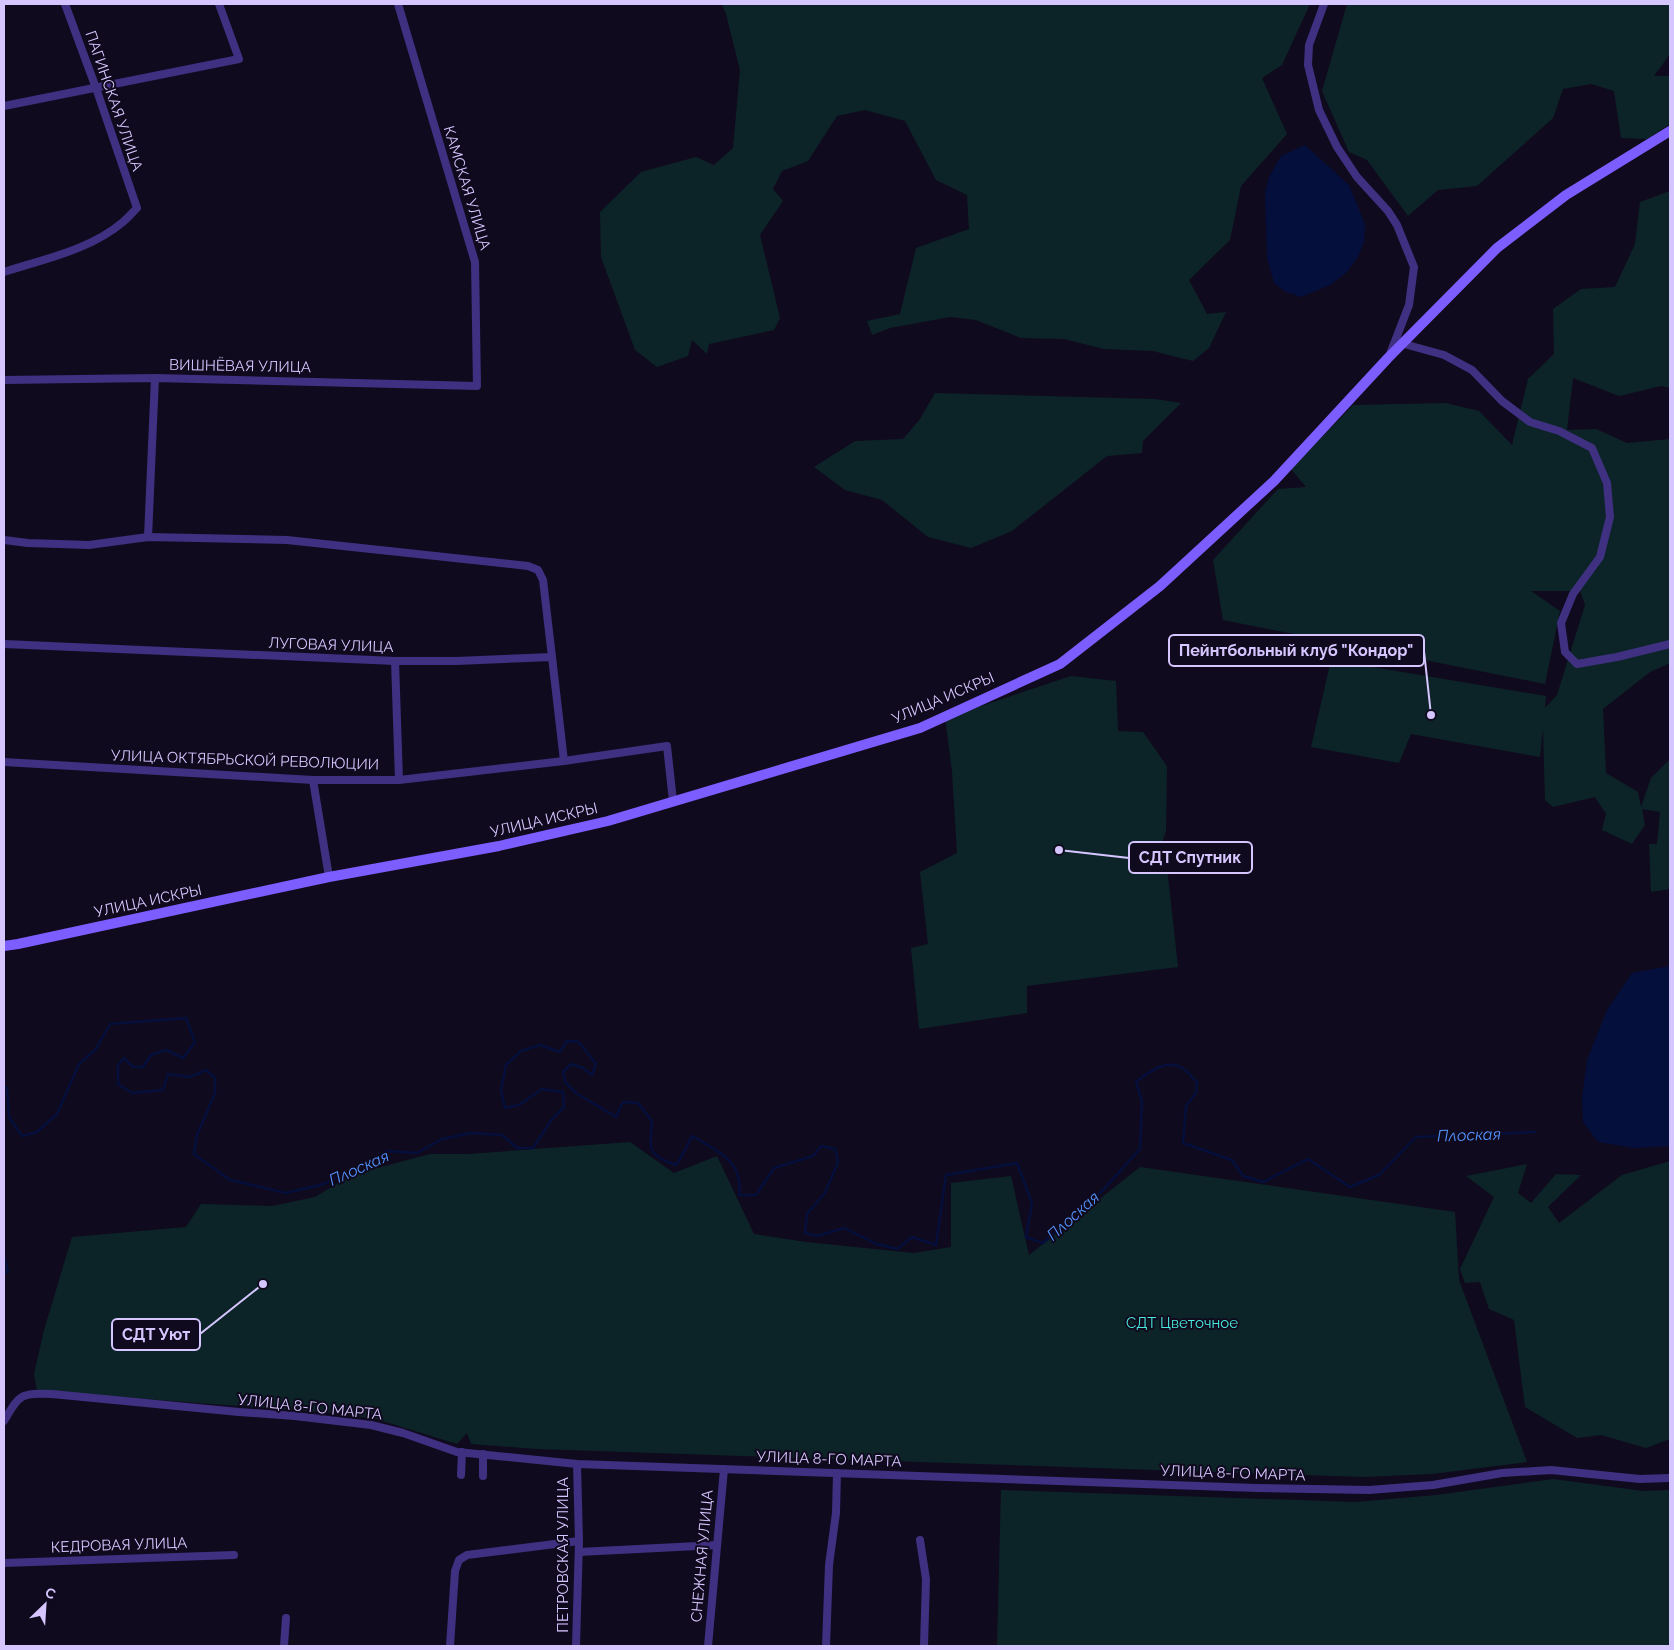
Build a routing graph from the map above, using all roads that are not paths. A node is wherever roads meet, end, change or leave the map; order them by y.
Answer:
1 (65, 4) edge
2 (219, 4) edge
3 (398, 4) edge
4 (1324, 4) edge
5 (96, 88) junction
6 (4, 106) edge
7 (1670, 131) edge
8 (4, 272) edge
9 (1404, 344) junction
10 (1388, 358) junction
11 (155, 378) junction
12 (4, 380) edge
13 (477, 386) joint
14 (148, 537) junction
15 (4, 540) edge
16 (4, 644) edge
17 (1670, 644) edge
18 (552, 657) junction
19 (395, 661) junction
20 (564, 761) junction
21 (4, 762) edge
22 (313, 780) junction
23 (399, 780) junction
24 (673, 801) junction
25 (329, 877) junction
26 (4, 946) edge
27 (4, 1421) edge
28 (462, 1452) junction
29 (483, 1454) junction
30 (577, 1464) junction
31 (724, 1469) junction
32 (836, 1473) junction
33 (461, 1475) dead end
34 (483, 1476) dead end
35 (1670, 1478) edge
36 (920, 1540) dead end
37 (579, 1541) junction
38 (717, 1544) junction
39 (579, 1552) junction
40 (234, 1555) dead end
41 (4, 1562) edge
42 (286, 1618) dead end
43 (284, 1646) edge
44 (450, 1646) edge
45 (576, 1646) edge
46 (708, 1646) edge
47 (826, 1646) edge
48 (924, 1646) edge

1 - 5 street, ПАГИНСКАЯ УЛИЦА
2 - 5 street
3 - 13 street, КАМСКАЯ УЛИЦА
4 - 10 street
5 - 6 street
5 - 8 street, ПАГИНСКАЯ УЛИЦА
7 - 9 main road, УЛИЦА ИСКРЫ
9 - 10 main road, УЛИЦА ИСКРЫ
9 - 17 street
10 - 24 main road, УЛИЦА ИСКРЫ
11 - 12 street, ВИШНЁВАЯ УЛИЦА
11 - 13 street, ВИШНЁВАЯ УЛИЦА
11 - 14 street
14 - 15 street
14 - 18 street
16 - 19 street, ЛУГОВАЯ УЛИЦА
18 - 19 street, ЛУГОВАЯ УЛИЦА
18 - 20 street
19 - 23 street
20 - 23 street, УЛИЦА ОКТЯБРЬСКОЙ РЕВОЛЮЦИИ
20 - 24 street, УЛИЦА ОКТЯБРЬСКОЙ РЕВОЛЮЦИИ
21 - 22 street, УЛИЦА ОКТЯБРЬСКОЙ РЕВОЛЮЦИИ
22 - 23 street, УЛИЦА ОКТЯБРЬСКОЙ РЕВОЛЮЦИИ
22 - 25 street
24 - 25 main road, УЛИЦА ИСКРЫ
25 - 26 main road, УЛИЦА ИСКРЫ
27 - 28 street, УЛИЦА 8-ГО МАРТА
28 - 29 street, УЛИЦА 8-ГО МАРТА
28 - 33 street
29 - 30 street, УЛИЦА 8-ГО МАРТА
29 - 34 street
30 - 31 street, УЛИЦА 8-ГО МАРТА
30 - 37 street, ПЕТРОВСКАЯ УЛИЦА
31 - 32 street, УЛИЦА 8-ГО МАРТА
31 - 38 street, СНЕЖНАЯ УЛИЦА
32 - 35 street, УЛИЦА 8-ГО МАРТА
32 - 47 street
36 - 48 street
37 - 39 street, ПЕТРОВСКАЯ УЛИЦА
37 - 44 street
38 - 39 street
38 - 46 street, СНЕЖНАЯ УЛИЦА
39 - 45 street, ПЕТРОВСКАЯ УЛИЦА
40 - 41 street, КЕДРОВАЯ УЛИЦА
42 - 43 street

